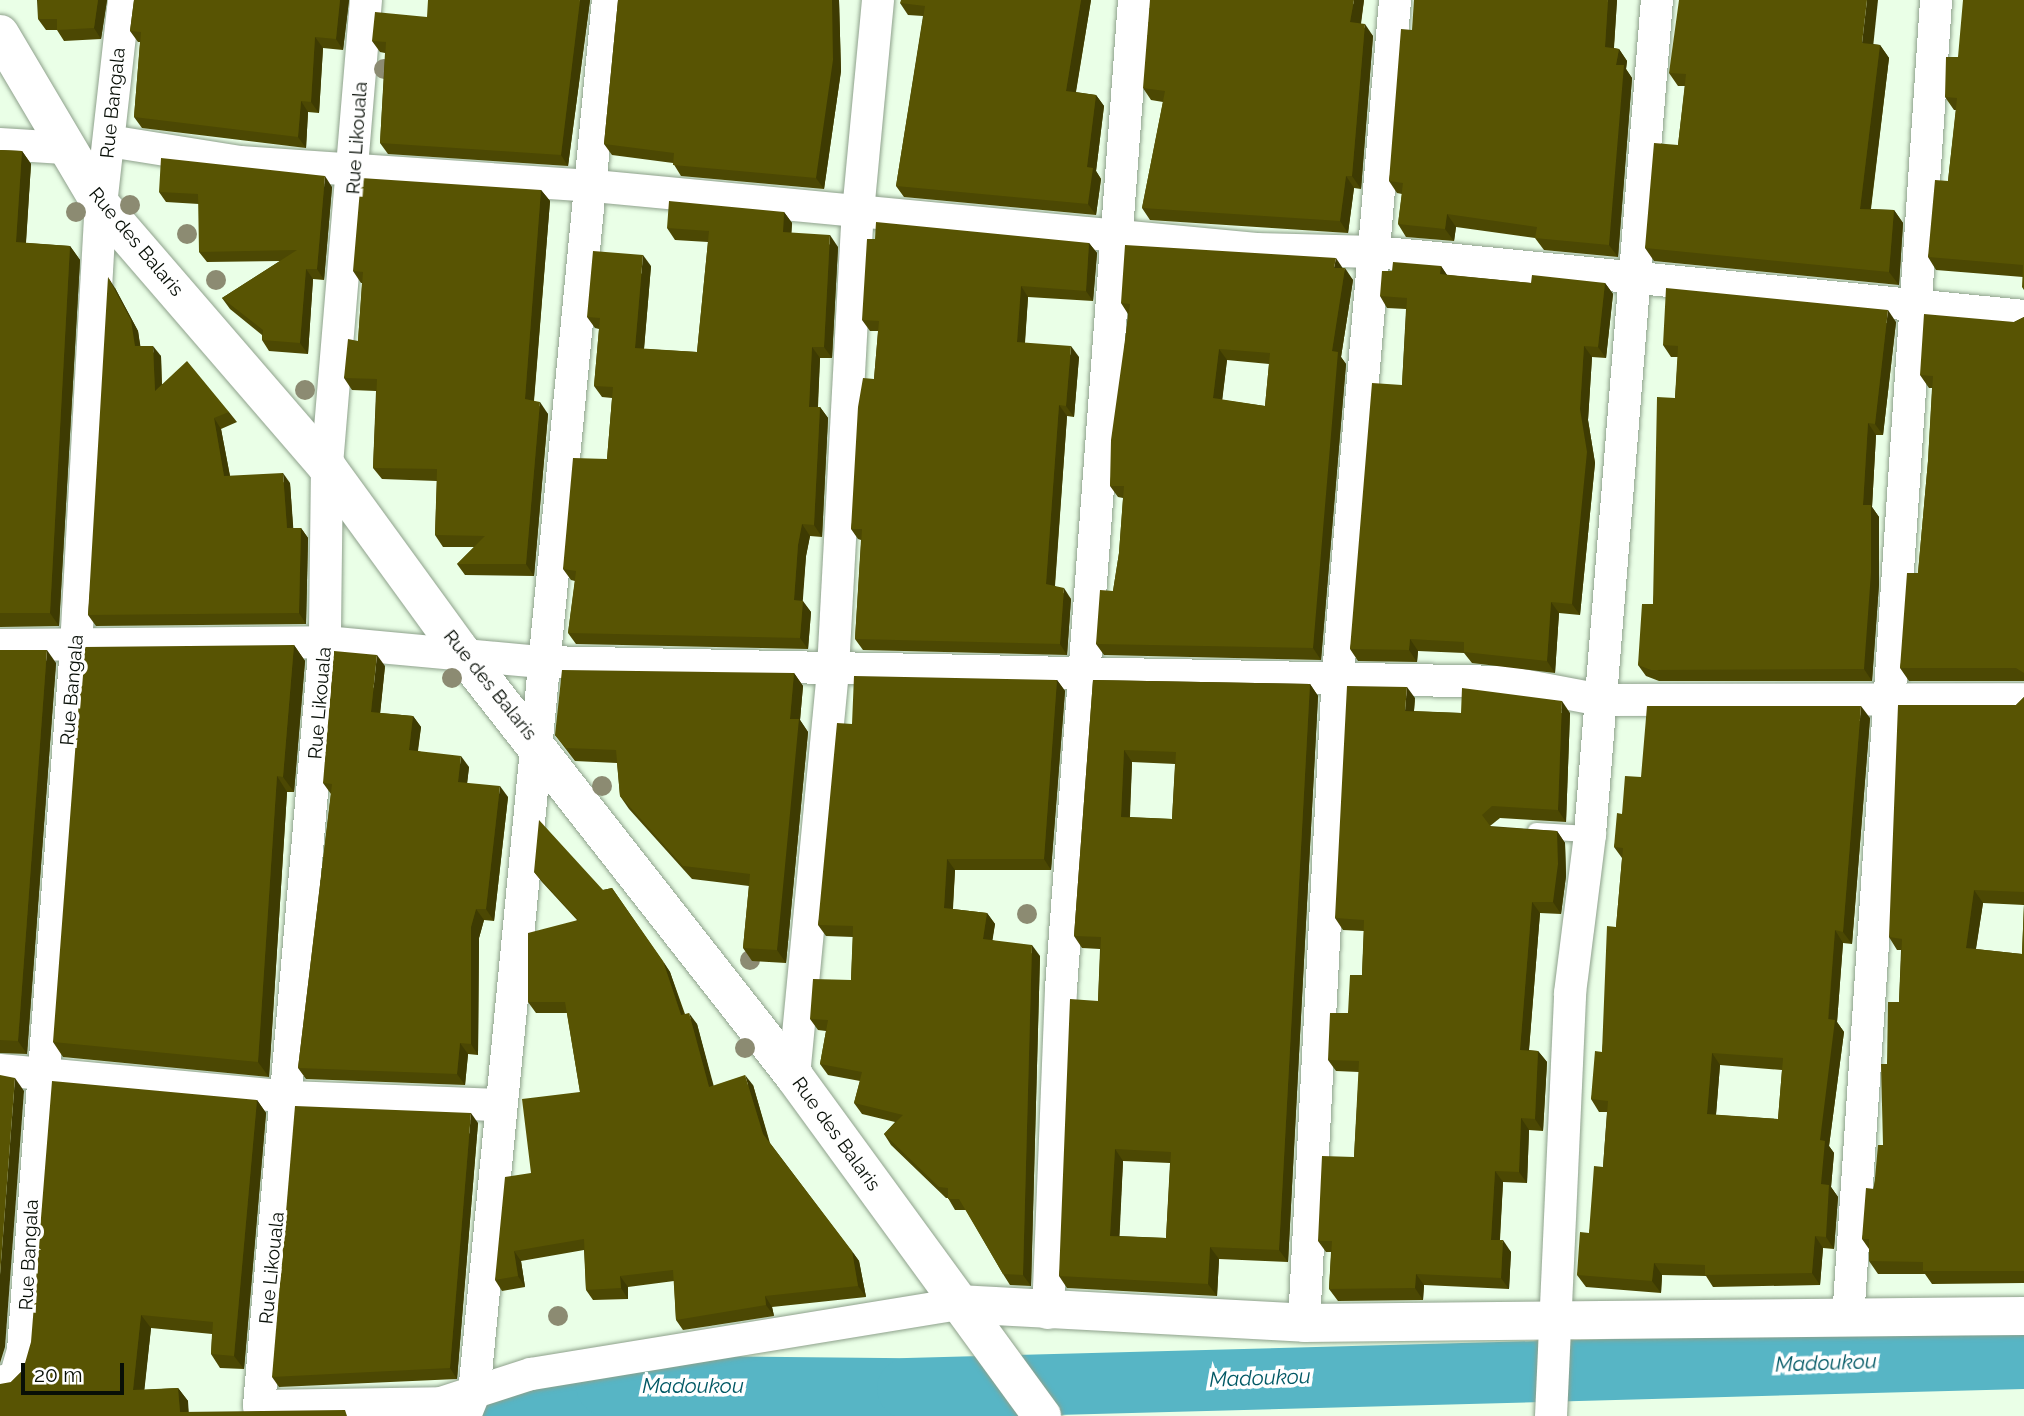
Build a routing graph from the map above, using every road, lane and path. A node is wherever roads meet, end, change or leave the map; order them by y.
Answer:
1 (124, 0) edge
2 (366, 0) edge
3 (608, 0) edge
4 (878, 0) edge
5 (1134, 0) edge
6 (1395, 0) edge
7 (1657, 0) edge
8 (1936, 0) edge
9 (0, 34) edge
10 (109, 141) junction
11 (0, 144) edge
12 (64, 148) junction
13 (355, 169) junction
14 (594, 186) junction
15 (101, 205) junction
16 (858, 212) junction
17 (1116, 234) junction
18 (1374, 253) junction
19 (1631, 275) junction
20 (1918, 302) junction
21 (2024, 316) edge
22 (327, 467) junction
23 (325, 642) junction
24 (0, 645) edge
25 (76, 647) junction
26 (459, 649) junction
27 (542, 662) junction
28 (833, 669) junction
29 (1089, 674) junction
30 (1338, 675) junction
31 (1886, 695) junction
32 (2024, 699) edge
33 (1601, 700) junction
34 (536, 741) junction
35 (1513, 829) edge
36 (1590, 834) junction
37 (0, 1070) edge
38 (40, 1073) junction
39 (794, 1076) junction
40 (289, 1097) junction
41 (498, 1105) junction
42 (958, 1304) junction
43 (1048, 1313) junction
44 (2024, 1316) edge
45 (1848, 1319) junction
46 (1304, 1323) junction
47 (1555, 1334) junction
48 (7, 1380) edge
49 (469, 1405) edge
50 (1551, 1415) edge
51 (1042, 1416) edge

1 - 10 street, Rue Bangala
2 - 13 street, Rue Likouala
3 - 14 street
4 - 16 street
5 - 17 street
6 - 18 street
7 - 19 street
8 - 20 street
9 - 12 main road, Rue des Balaris
10 - 13 street
10 - 15 street, Rue Bangala
11 - 12 street
12 - 15 main road, Rue des Balaris
13 - 14 street
13 - 22 street, Rue Likouala
14 - 16 street
14 - 27 street
15 - 22 main road, Rue des Balaris
15 - 25 street, Rue Bangala
16 - 17 street
16 - 28 street
17 - 18 street
17 - 29 street
18 - 19 street
18 - 30 street
19 - 20 street
19 - 33 street
20 - 21 street
20 - 31 street
22 - 23 street, Rue Likouala
22 - 26 main road, Rue des Balaris
23 - 25 street
23 - 26 street
23 - 40 street, Rue Likouala
24 - 25 street
25 - 38 street, Rue Bangala
26 - 27 street
26 - 34 main road, Rue des Balaris
27 - 28 street
27 - 34 street
28 - 29 street
28 - 39 street
29 - 30 street
29 - 43 street
30 - 33 street
30 - 46 street
31 - 32 street
31 - 33 street
31 - 45 street
33 - 36 street
34 - 39 main road, Rue des Balaris
34 - 41 street
35 - 36 lane
36 - 47 street
37 - 38 street
38 - 40 street
38 - 48 street, Rue Bangala
39 - 42 main road, Rue des Balaris
40 - 41 street
40 - 49 street, Rue Likouala
41 - 49 street
42 - 43 main road
42 - 49 street
42 - 51 main road, Rue des Balaris
43 - 46 main road
44 - 45 main road
45 - 47 main road
46 - 47 main road
47 - 50 street

